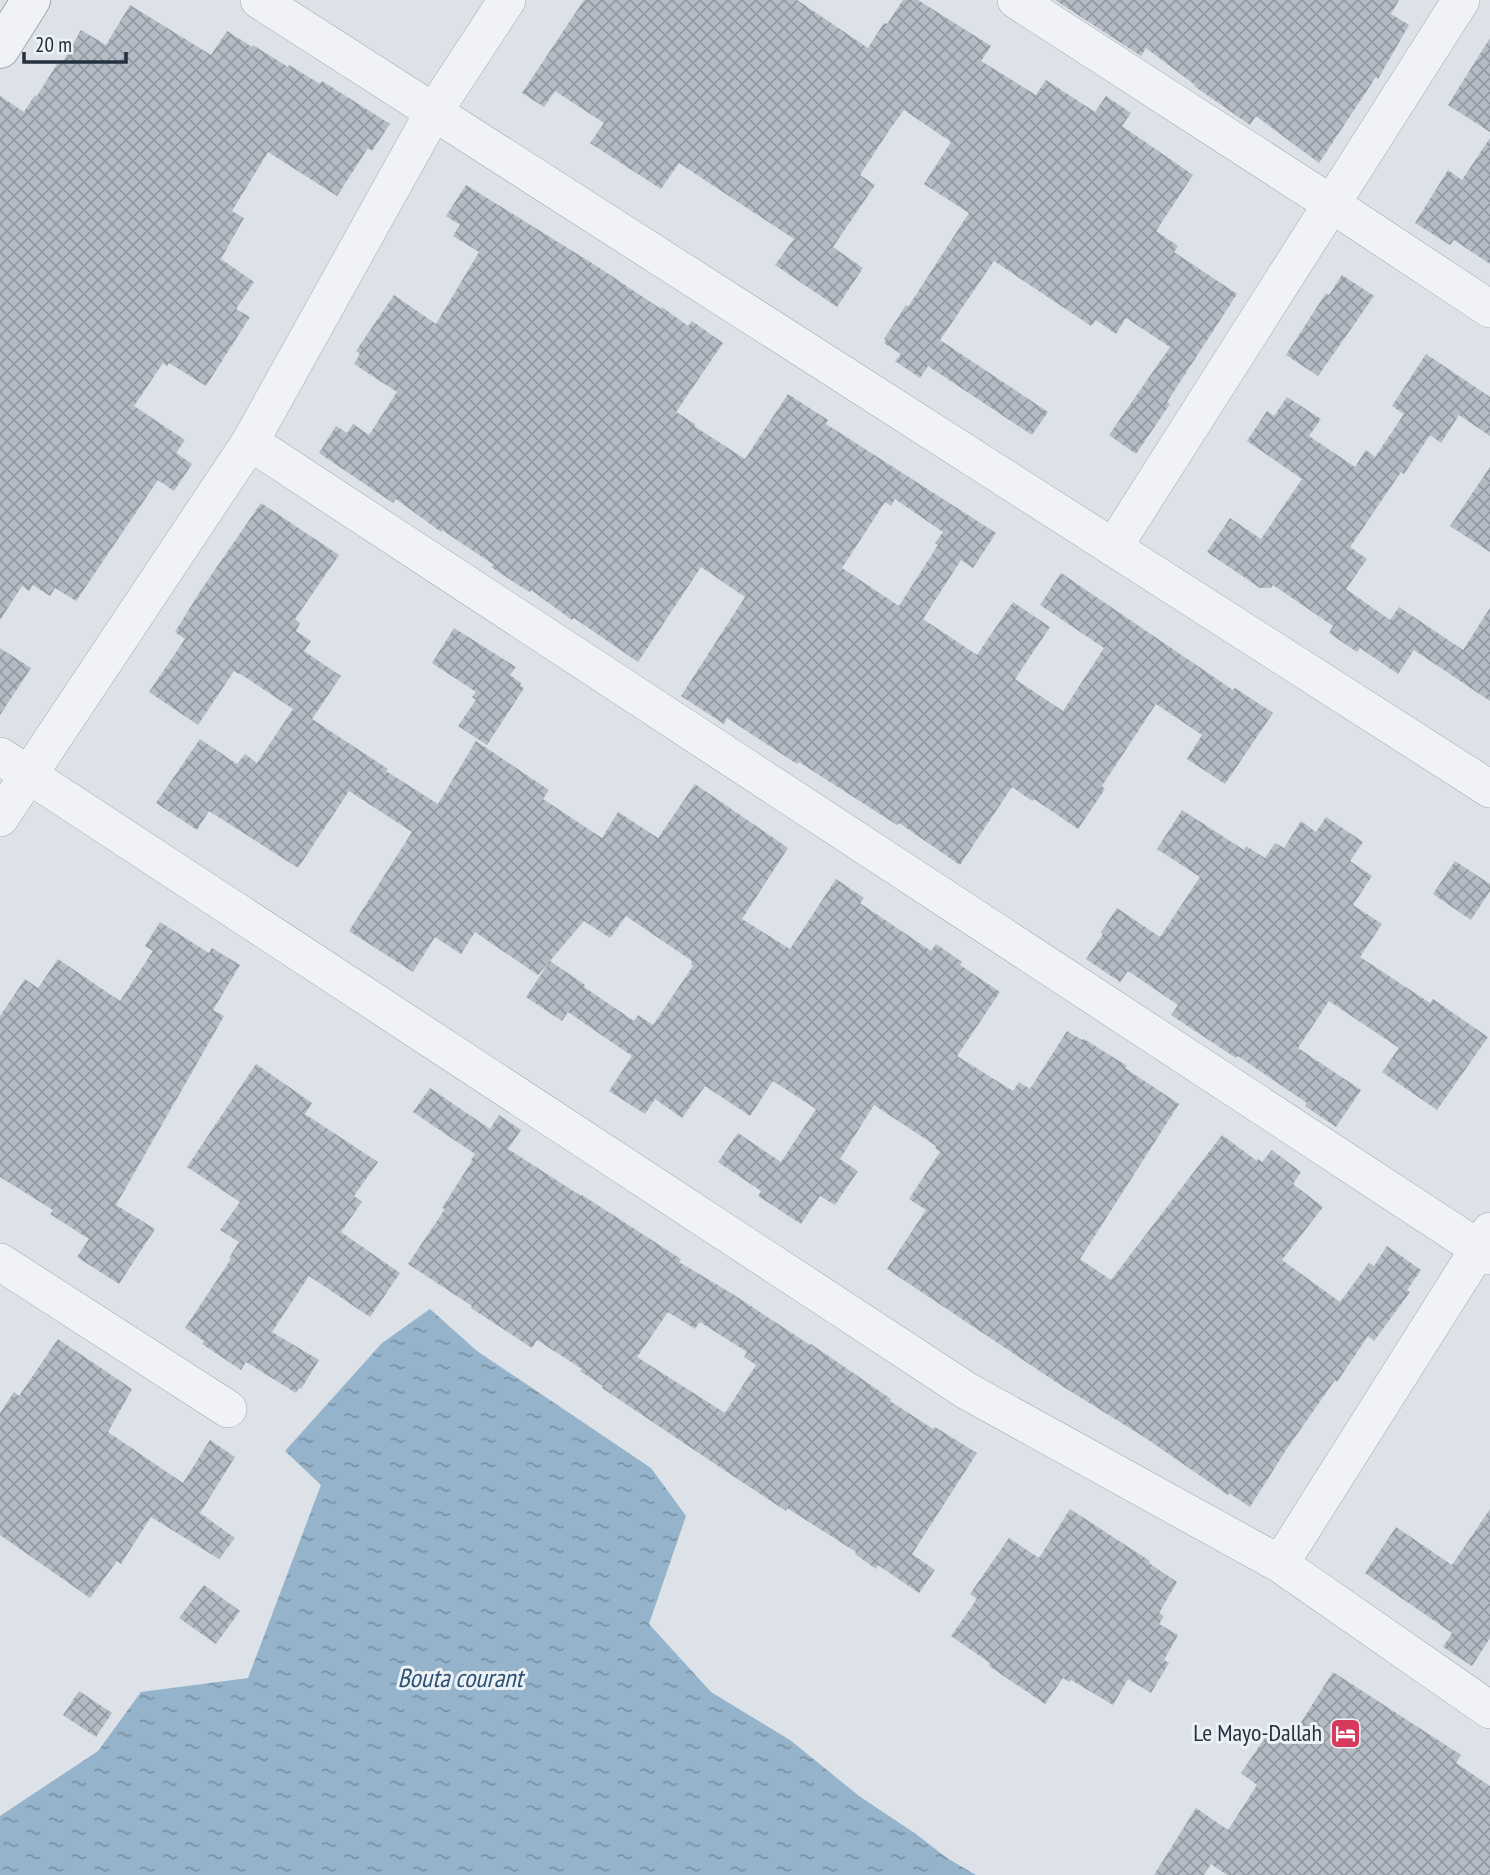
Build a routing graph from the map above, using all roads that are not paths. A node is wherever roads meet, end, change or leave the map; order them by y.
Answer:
1 (32, 0) edge
2 (259, 0) edge
3 (507, 0) edge
4 (1016, 0) edge
5 (1461, 0) edge
6 (0, 49) edge
7 (433, 113) junction
8 (1331, 203) junction
9 (1490, 309) edge
10 (250, 442) junction
11 (1113, 548) junction
12 (14, 765) edge
13 (1490, 789) edge
14 (0, 818) edge
15 (1486, 1245) edge
16 (0, 1262) edge
17 (228, 1409) dead end
18 (1280, 1564) junction
19 (1490, 1710) edge

1 - 6 street
2 - 7 street
3 - 7 street
4 - 8 street
5 - 8 street
7 - 10 street
7 - 11 street
8 - 9 street
8 - 11 street
10 - 12 street
10 - 15 street
11 - 13 street
12 - 14 street
12 - 18 street
15 - 18 street
16 - 17 street
18 - 19 street

